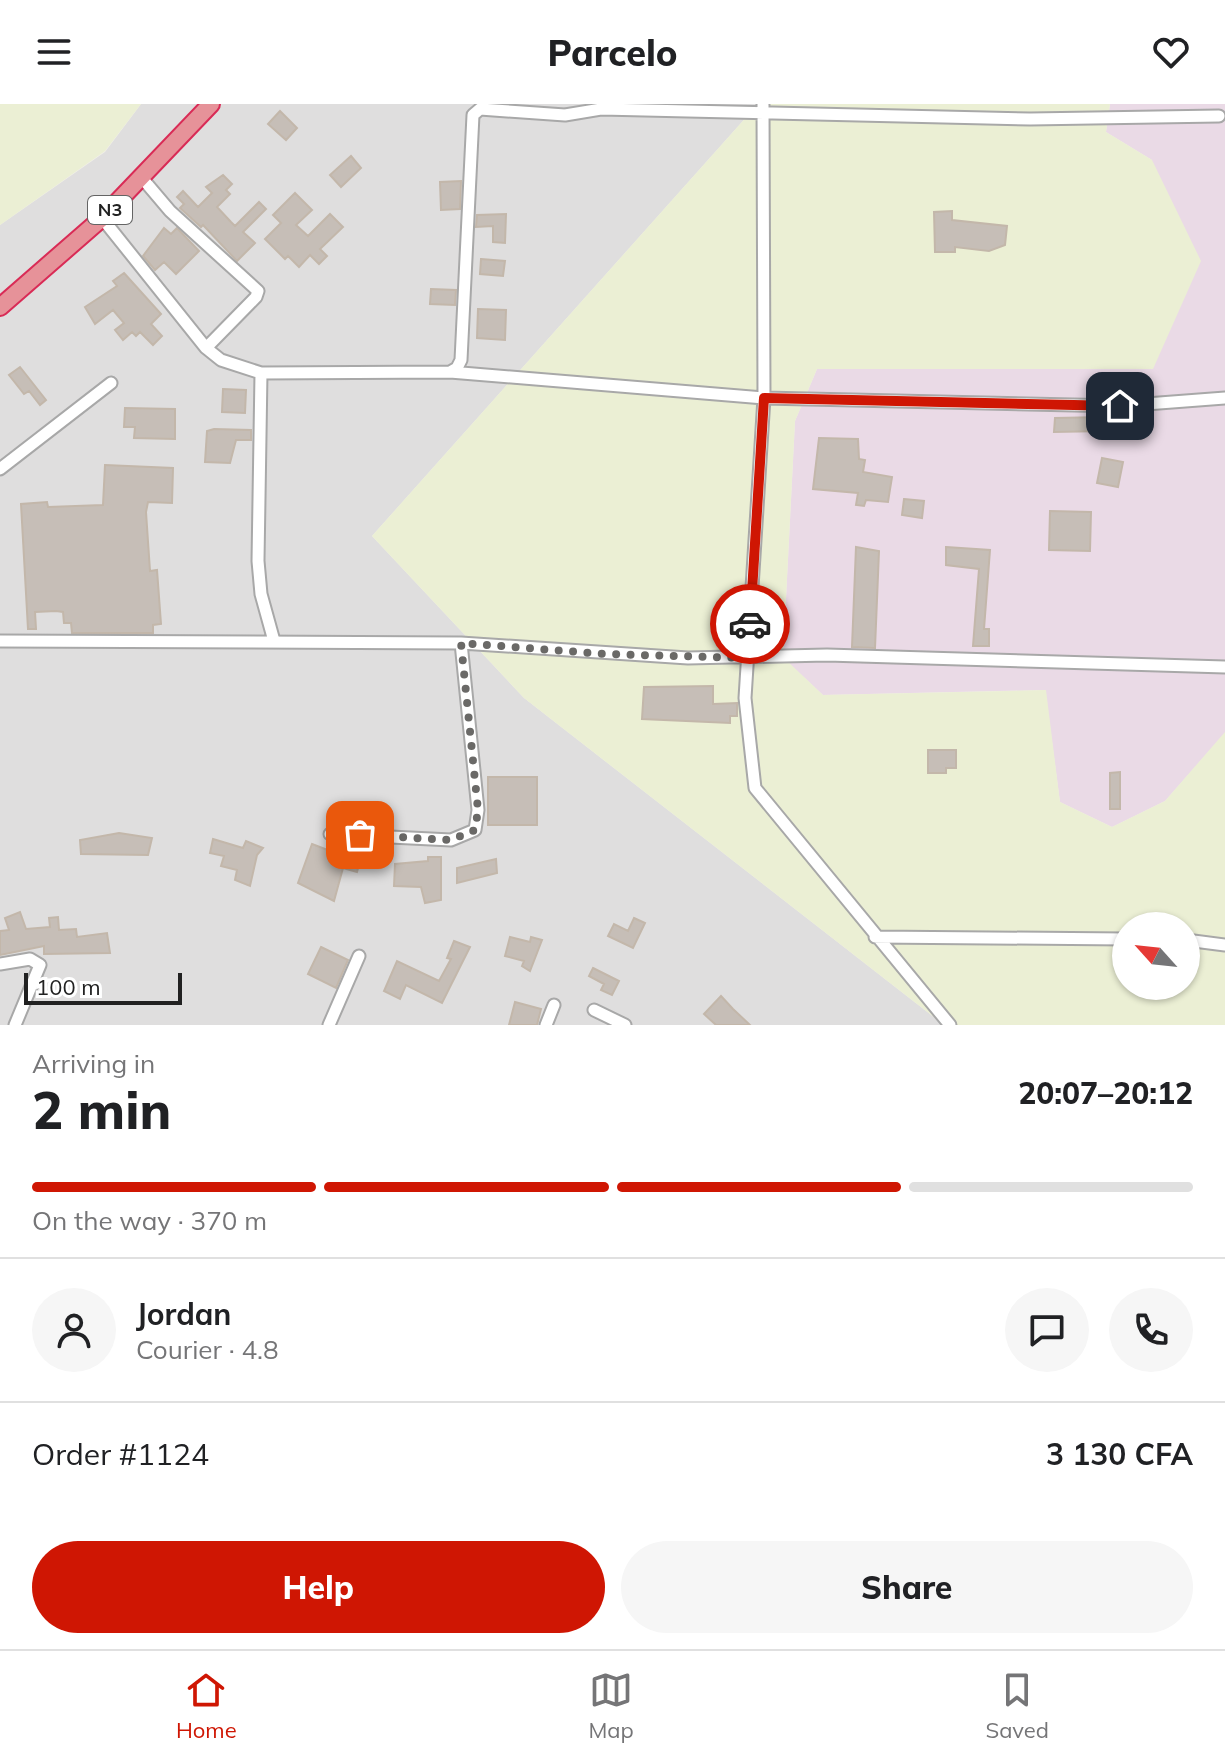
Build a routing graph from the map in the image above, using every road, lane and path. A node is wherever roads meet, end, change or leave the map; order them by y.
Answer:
1 (211, 104) edge
2 (762, 107) edge
3 (1219, 116) dead end
4 (142, 178) junction
5 (102, 218) junction
6 (0, 307) edge
7 (206, 348) junction
8 (450, 372) junction
9 (261, 373) junction
10 (111, 383) dead end
11 (764, 398) junction
12 (1225, 398) edge
13 (0, 469) edge
14 (0, 641) edge
15 (274, 641) junction
16 (461, 643) junction
17 (748, 658) junction
18 (1225, 667) edge
19 (330, 834) dead end
20 (875, 937) junction
21 (1112, 939) edge
22 (1200, 942) edge
23 (1225, 945) edge
24 (359, 956) dead end
25 (0, 964) edge
26 (554, 1005) dead end
27 (594, 1010) dead end
28 (15, 1025) edge
29 (329, 1025) edge
30 (546, 1025) edge
31 (625, 1025) edge
32 (950, 1025) edge

1 - 4 highway, N3
2 - 3 street
2 - 8 street
2 - 11 street
4 - 5 highway, N3
4 - 7 street
5 - 6 highway, N3
5 - 7 street
7 - 9 street
8 - 9 street
8 - 11 street
9 - 15 street
10 - 13 street
11 - 12 street
11 - 17 street
14 - 15 street
15 - 16 street
16 - 17 street
16 - 19 street
17 - 18 street
17 - 20 street
20 - 21 street
20 - 32 street
22 - 23 street
24 - 29 street
25 - 28 street
26 - 30 street
27 - 31 street

